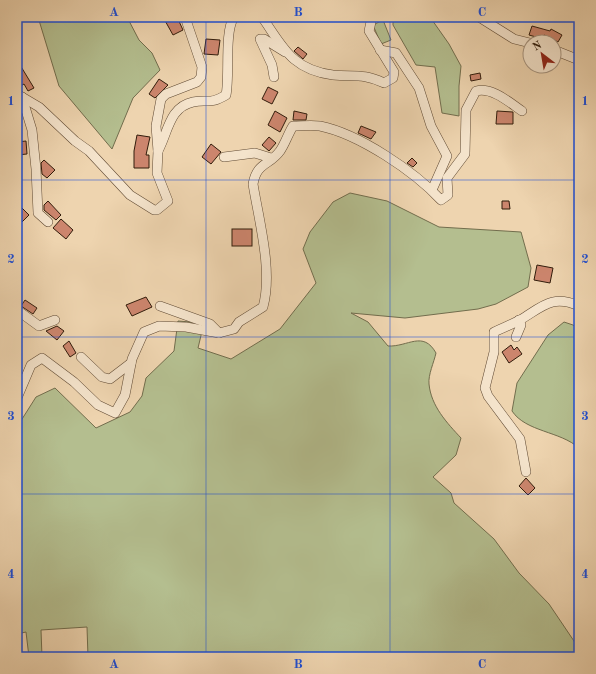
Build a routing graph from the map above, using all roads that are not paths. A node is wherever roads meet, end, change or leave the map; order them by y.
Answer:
1 (185, 17) edge
2 (234, 17) edge
3 (262, 17) edge
4 (372, 17) edge
5 (479, 17) edge
6 (522, 41) edge
7 (380, 50) junction
8 (286, 52) junction
9 (562, 53) edge
10 (579, 60) edge
11 (274, 77) dead end
12 (19, 98) edge
13 (522, 111) dead end
14 (158, 151) junction
15 (224, 157) dead end
16 (271, 158) junction
17 (432, 190) junction
18 (48, 222) dead end
19 (160, 306) dead end
20 (579, 306) edge
21 (17, 310) edge
22 (55, 320) dead end
23 (520, 320) junction
24 (220, 333) junction
25 (516, 337) dead end
26 (81, 357) dead end
27 (131, 364) junction
28 (17, 398) edge
29 (526, 472) dead end

1 - 14 street
2 - 14 street
3 - 8 street
4 - 7 street
5 - 6 street
7 - 8 street
7 - 17 street
8 - 11 street
9 - 10 street
12 - 14 street
12 - 18 street
13 - 17 street
15 - 16 street
16 - 17 street
16 - 24 street
19 - 24 street
20 - 23 street
21 - 22 street
23 - 25 street
23 - 29 street
24 - 27 street
26 - 27 street
27 - 28 street

